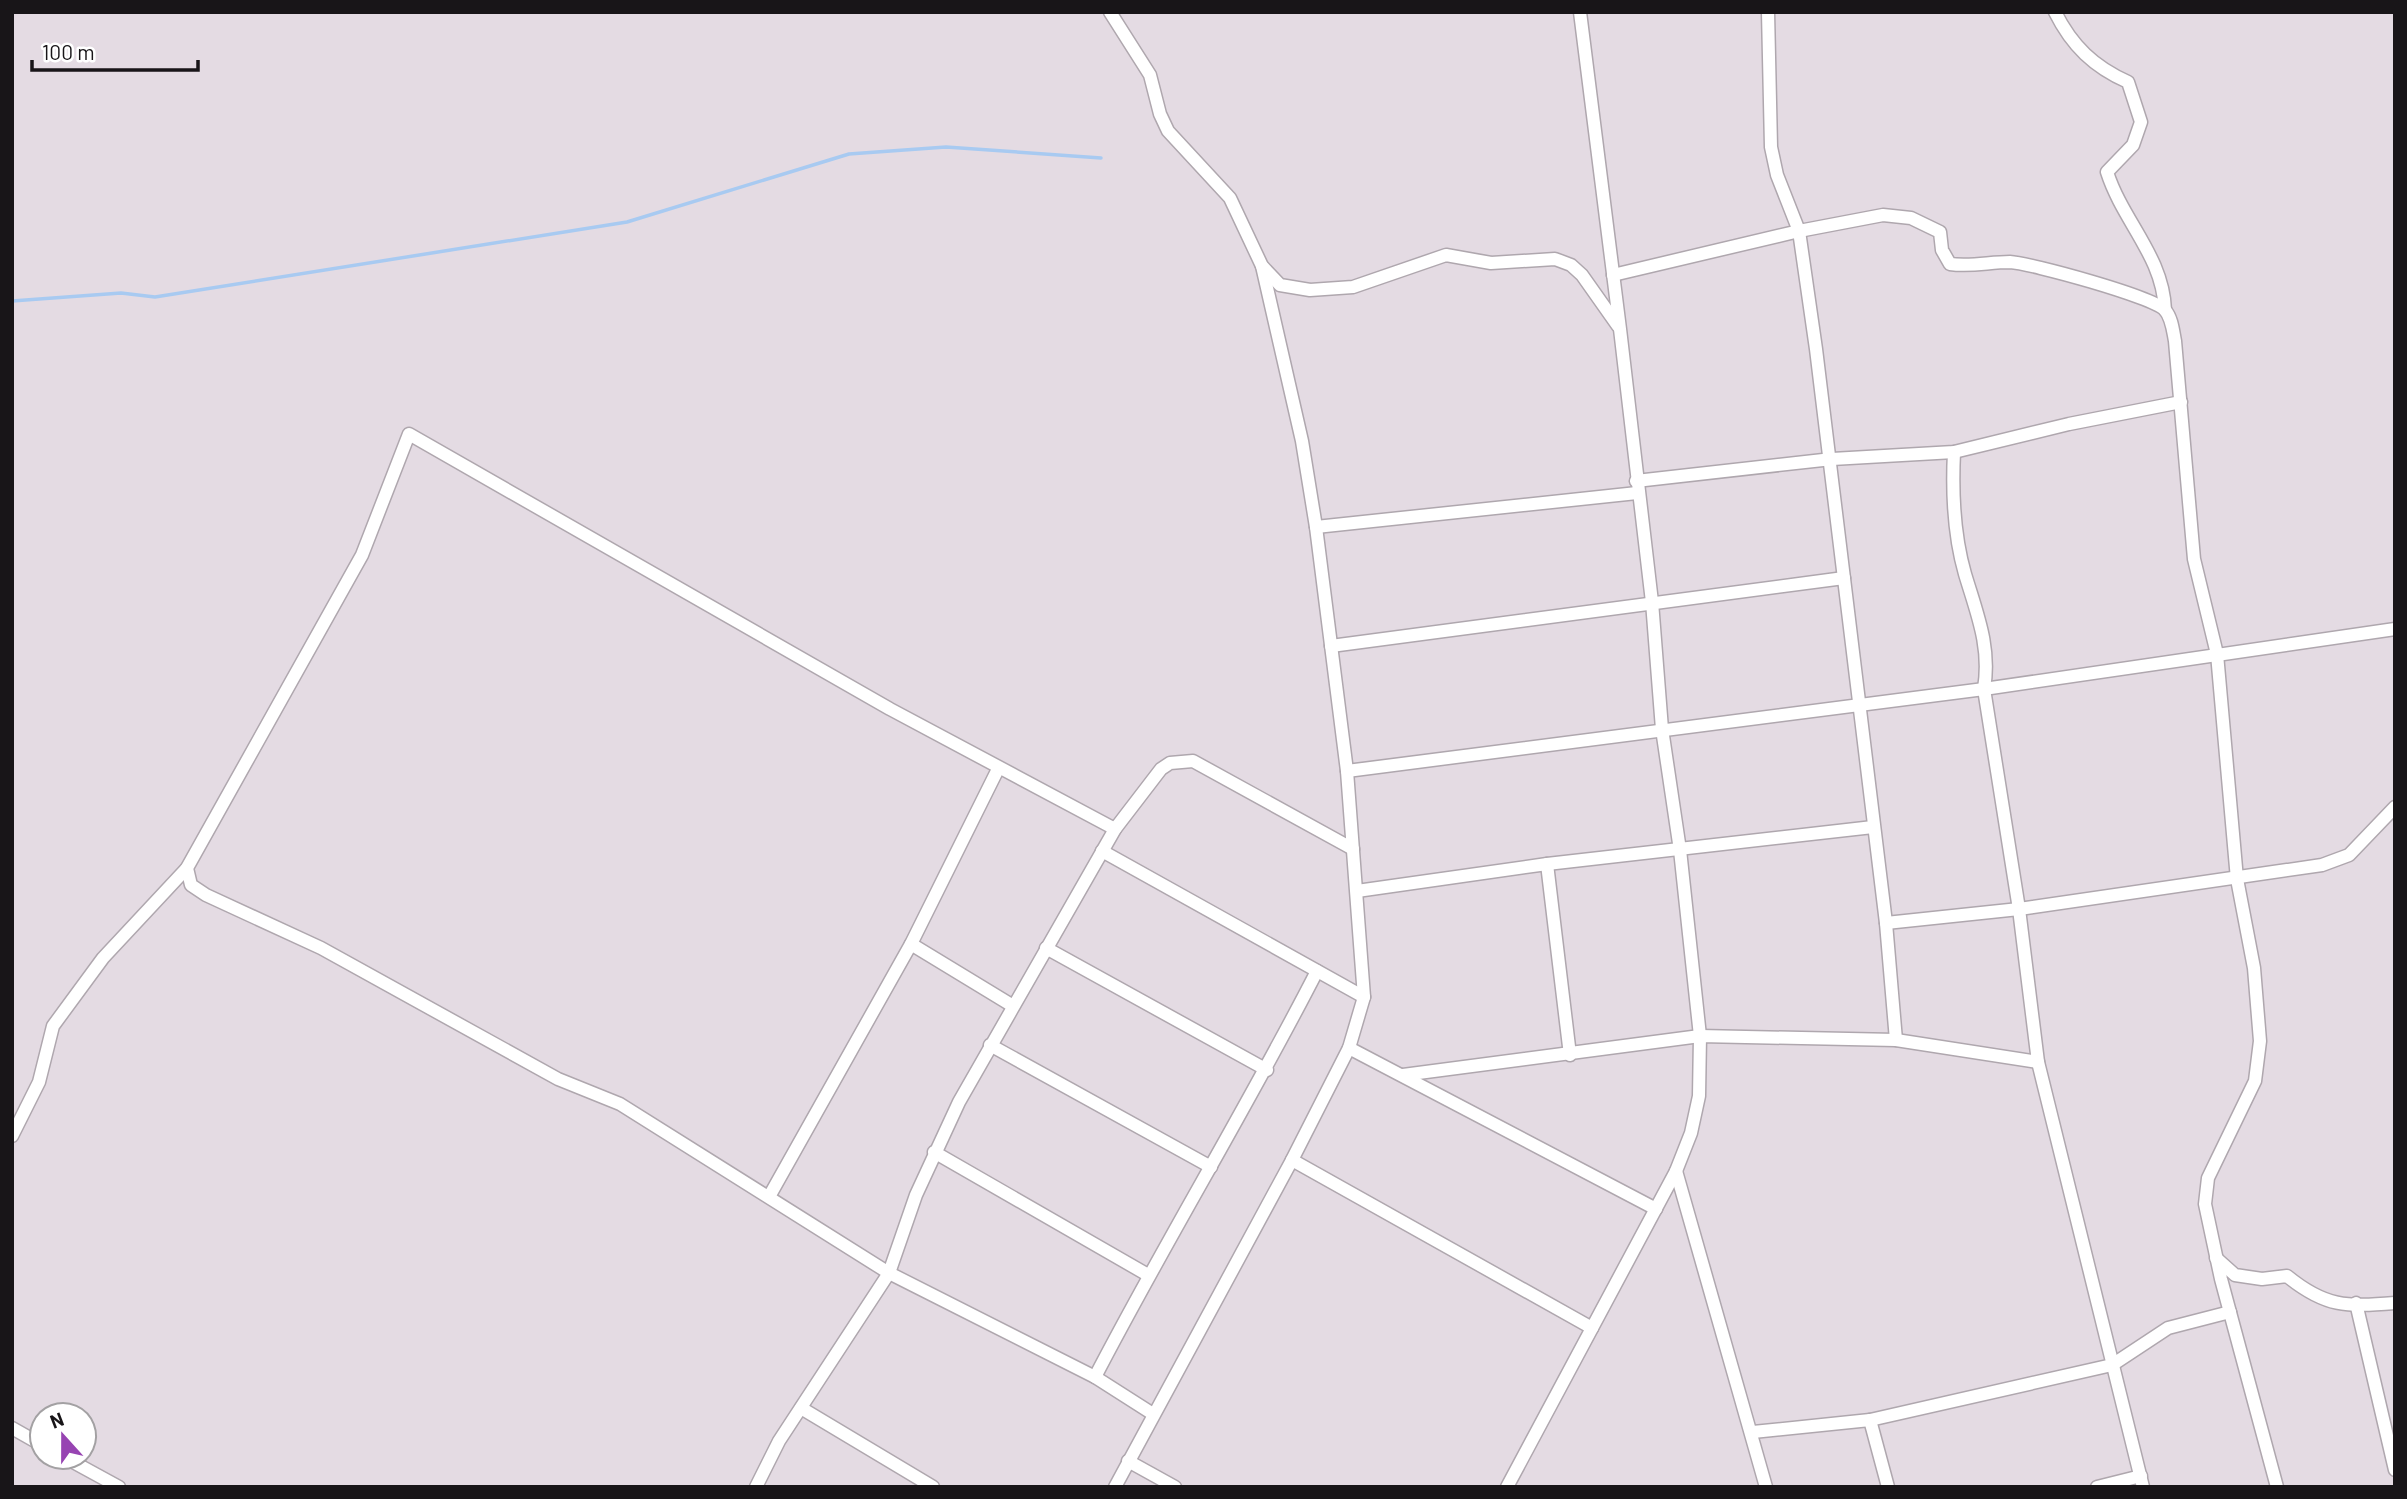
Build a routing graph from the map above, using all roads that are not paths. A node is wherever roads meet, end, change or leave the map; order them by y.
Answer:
1 (1110, 12) edge
2 (1580, 12) edge
3 (1768, 12) edge
4 (2055, 12) edge
5 (1799, 231) junction
6 (1262, 266) junction
7 (1613, 275) junction
8 (2165, 310) junction
9 (1620, 329) junction
10 (2181, 402) junction
11 (1954, 452) junction
12 (1832, 459) junction
13 (1636, 487) junction
14 (1316, 527) junction
15 (1844, 578) junction
16 (1652, 602) junction
17 (2395, 629) edge
18 (1331, 646) junction
19 (2217, 654) junction
20 (1984, 689) junction
21 (1857, 704) junction
22 (1662, 729) junction
23 (998, 769) junction
24 (1347, 771) junction
25 (2395, 807) edge
26 (1873, 827) junction
27 (1115, 829) junction
28 (1353, 849) junction
29 (1680, 850) junction
30 (1102, 851) junction
31 (1547, 864) junction
32 (187, 868) junction
33 (2237, 879) junction
34 (1357, 891) junction
35 (2020, 909) junction
36 (1886, 923) junction
37 (911, 944) junction
38 (1046, 948) junction
39 (1317, 971) junction
40 (1364, 997) junction
41 (1013, 1006) junction
42 (1700, 1037) junction
43 (1896, 1040) junction
44 (990, 1045) junction
45 (1349, 1048) junction
46 (1570, 1055) junction
47 (2038, 1062) junction
48 (1267, 1070) junction
49 (1403, 1075) junction
50 (12, 1136) edge
51 (934, 1152) junction
52 (1292, 1160) junction
53 (1211, 1167) junction
54 (1676, 1171) junction
55 (770, 1195) junction
56 (1656, 1209) junction
57 (2216, 1258) junction
58 (889, 1273) junction
59 (1148, 1275) junction
60 (2356, 1303) junction
61 (2395, 1303) edge
62 (2230, 1312) junction
63 (1592, 1328) junction
64 (2112, 1365) junction
65 (1095, 1377) junction
66 (801, 1408) junction
67 (1153, 1414) junction
68 (1870, 1420) junction
69 (12, 1428) edge
70 (1753, 1432) junction
71 (28, 1437) edge
72 (1128, 1461) junction
73 (2395, 1470) edge
74 (89, 1471) edge
75 (2142, 1481) edge
76 (118, 1487) edge
77 (756, 1487) edge
78 (933, 1487) edge
79 (1115, 1487) edge
80 (1175, 1487) edge
81 (1507, 1487) edge
82 (1766, 1487) edge
83 (1888, 1487) edge
84 (2097, 1487) edge
85 (2277, 1487) edge

1 - 6 street
2 - 7 street
3 - 5 street
4 - 8 street
5 - 7 street
5 - 8 street
5 - 12 street
6 - 9 street
6 - 14 street
7 - 9 street
8 - 10 street
9 - 13 street
10 - 11 street
10 - 19 street
11 - 12 street
11 - 20 street
12 - 13 street
12 - 15 street
13 - 14 street
13 - 16 street
14 - 18 street
15 - 16 street
15 - 21 street
16 - 18 street
16 - 22 street
17 - 19 street
18 - 24 street
19 - 20 street
19 - 33 street
20 - 21 street
20 - 35 street
21 - 22 street
21 - 26 street
22 - 24 street
22 - 29 street
23 - 27 street
23 - 32 street
23 - 37 street
24 - 28 street
25 - 33 street
26 - 29 street
26 - 36 street
27 - 28 street
27 - 30 street
28 - 34 street
29 - 31 street
29 - 42 street
30 - 38 street
30 - 39 street
31 - 34 street
31 - 46 street
32 - 50 street
32 - 55 street
33 - 35 street
33 - 57 street
34 - 40 street
35 - 36 street
35 - 47 street
36 - 43 street
37 - 41 street
37 - 55 street
38 - 41 street
38 - 48 street
39 - 40 street
39 - 48 street
40 - 45 street
41 - 44 street
42 - 43 street
42 - 46 street
42 - 54 street
43 - 47 street
44 - 51 street
44 - 53 street
45 - 49 street
45 - 52 street
46 - 49 street
47 - 64 street
48 - 53 street
49 - 56 street
51 - 58 street
51 - 59 street
52 - 63 street
52 - 67 street
53 - 59 street
54 - 56 street
54 - 70 street
55 - 58 street
56 - 63 street
57 - 60 street
57 - 62 street
58 - 65 street
58 - 66 street
59 - 65 street
60 - 61 street
60 - 73 street
62 - 64 street
62 - 85 street
63 - 81 street
64 - 68 street
64 - 75 street
65 - 67 street
66 - 77 street
66 - 78 street
67 - 72 street
68 - 70 street
68 - 83 street
69 - 71 street
70 - 82 street
72 - 79 street
72 - 80 street
74 - 76 street
75 - 84 street

